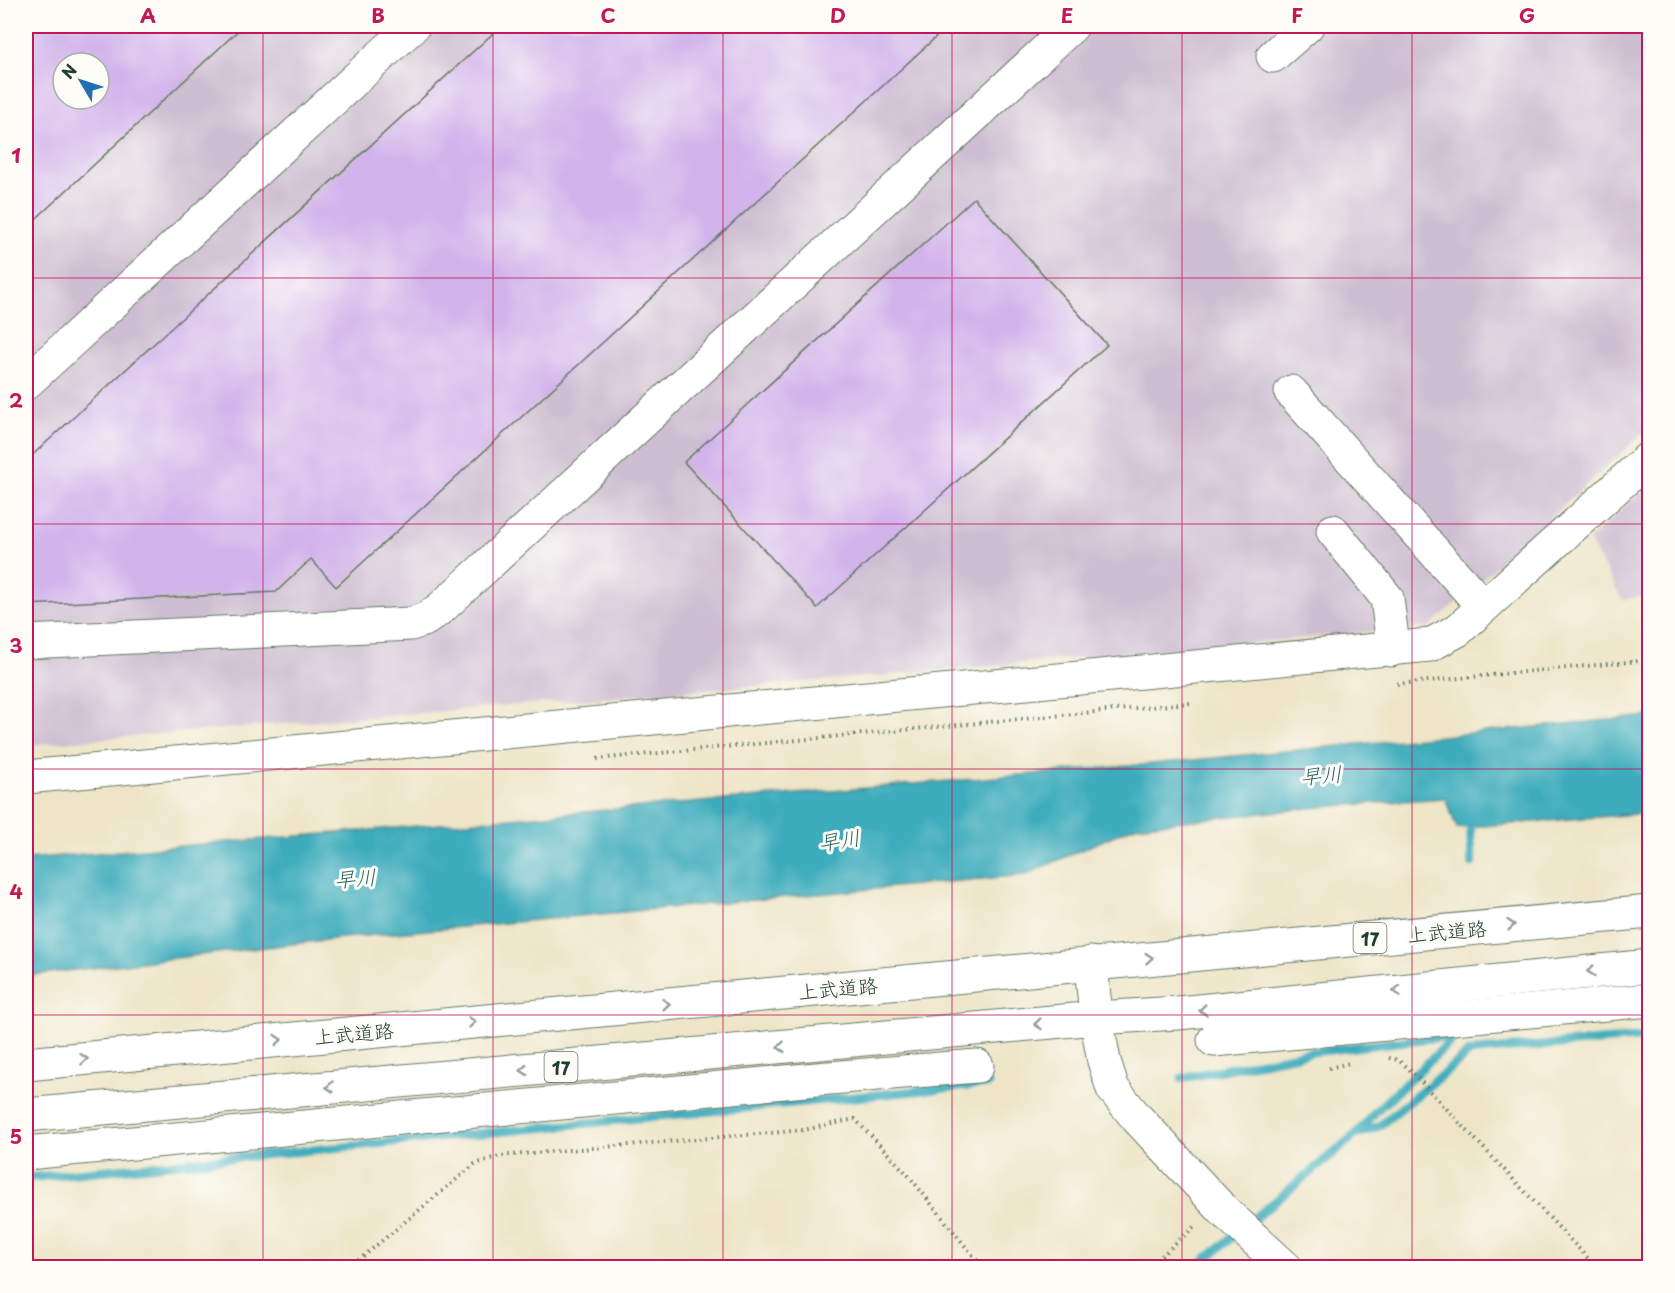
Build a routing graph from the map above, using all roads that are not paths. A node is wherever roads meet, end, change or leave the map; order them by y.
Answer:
1 (413, 26) edge
2 (1072, 26) edge
3 (1306, 26) edge
4 (1273, 56) dead end
5 (26, 383) edge
6 (1292, 392) dead end
7 (1650, 457) edge
8 (1333, 531) dead end
9 (1483, 606) junction
10 (26, 642) edge
11 (1391, 650) junction
12 (26, 777) edge
13 (1650, 912) edge
14 (1091, 963) junction
15 (1640, 967) edge
16 (1642, 1001) edge
17 (1096, 1018) junction
18 (1214, 1040) dead end
19 (814, 1044) junction
20 (26, 1064) edge
21 (977, 1066) dead end
22 (817, 1079) junction
23 (243, 1095) junction
24 (26, 1115) edge
25 (246, 1132) junction
26 (26, 1153) edge
27 (1286, 1268) edge

1 - 5 main road
2 - 10 main road
3 - 4 main road
6 - 9 main road
7 - 9 main road
8 - 11 main road
9 - 11 main road
11 - 12 main road
14 -> 13 main road, 上武道路 / 17
14 - 17 main road
20 -> 14 main road, 上武道路 / 17
15 - 16 main road
15 -> 17 main road, 17
16 - 18 main road
17 -> 19 main road, 17
17 - 27 main road
19 - 22 main road
19 -> 23 main road, 17
21 - 22 main road
22 - 25 main road
23 - 24 main road, 17
23 - 25 main road
25 - 26 main road

